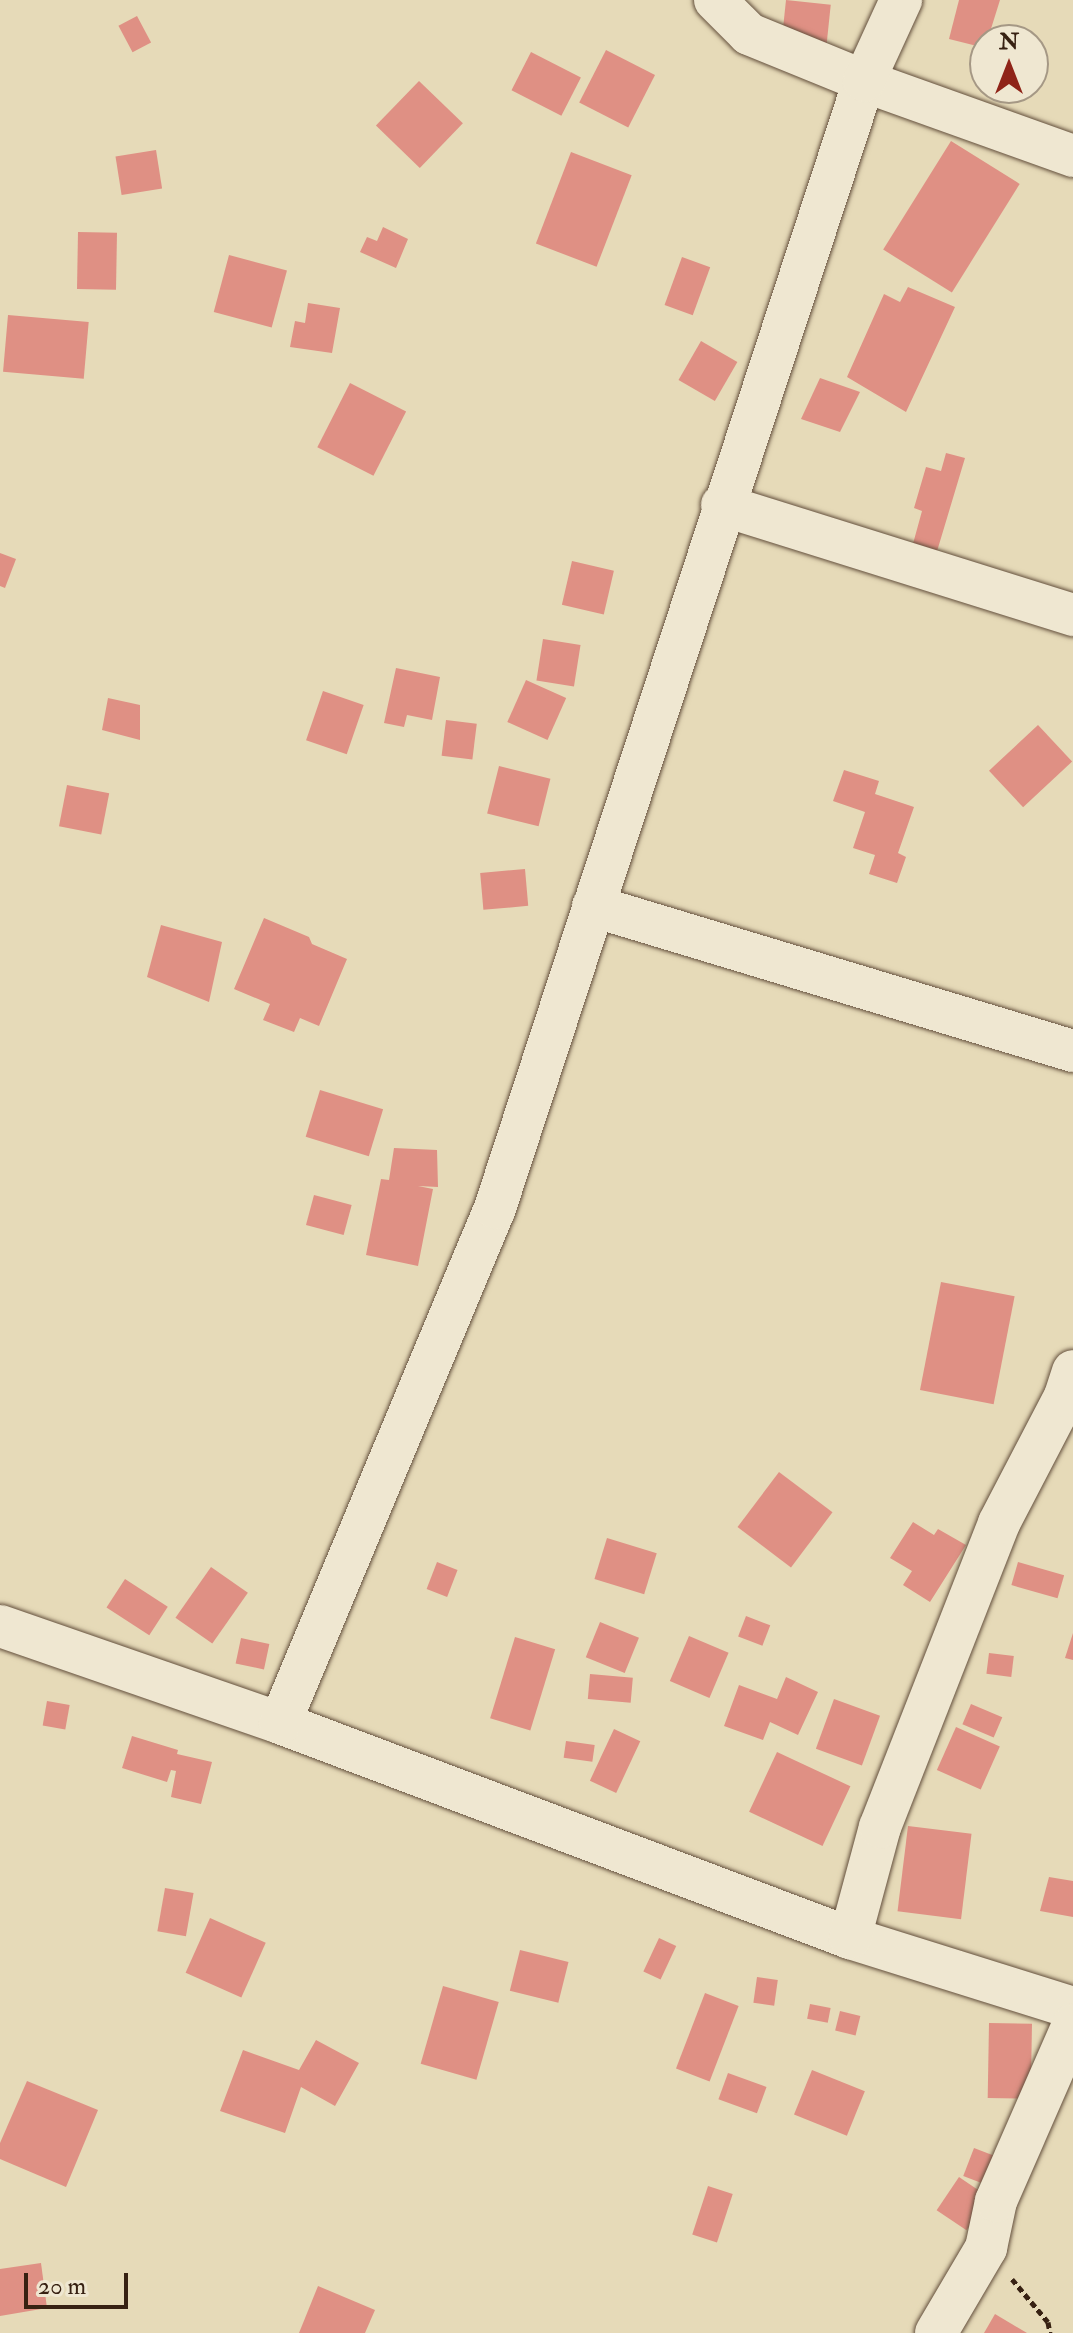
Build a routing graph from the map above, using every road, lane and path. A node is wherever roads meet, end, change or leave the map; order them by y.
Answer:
1 (715, 0) edge
2 (901, 0) edge
3 (864, 81) junction
4 (1073, 156) edge
5 (722, 505) junction
6 (1073, 615) edge
7 (593, 906) junction
8 (1073, 1051) edge
9 (1073, 1371) edge
10 (0, 1626) edge
11 (280, 1723) junction
12 (850, 1938) junction
13 (1073, 2008) edge
14 (1073, 2025) edge
15 (986, 2248) junction
16 (936, 2333) edge
17 (1050, 2333) edge

1 - 3 street
2 - 3 street
3 - 4 street
3 - 5 street
5 - 6 street
5 - 7 street
7 - 8 street
7 - 11 street
9 - 12 street
10 - 11 street
11 - 12 street
12 - 13 street
14 - 15 street
15 - 16 street
15 - 17 path

